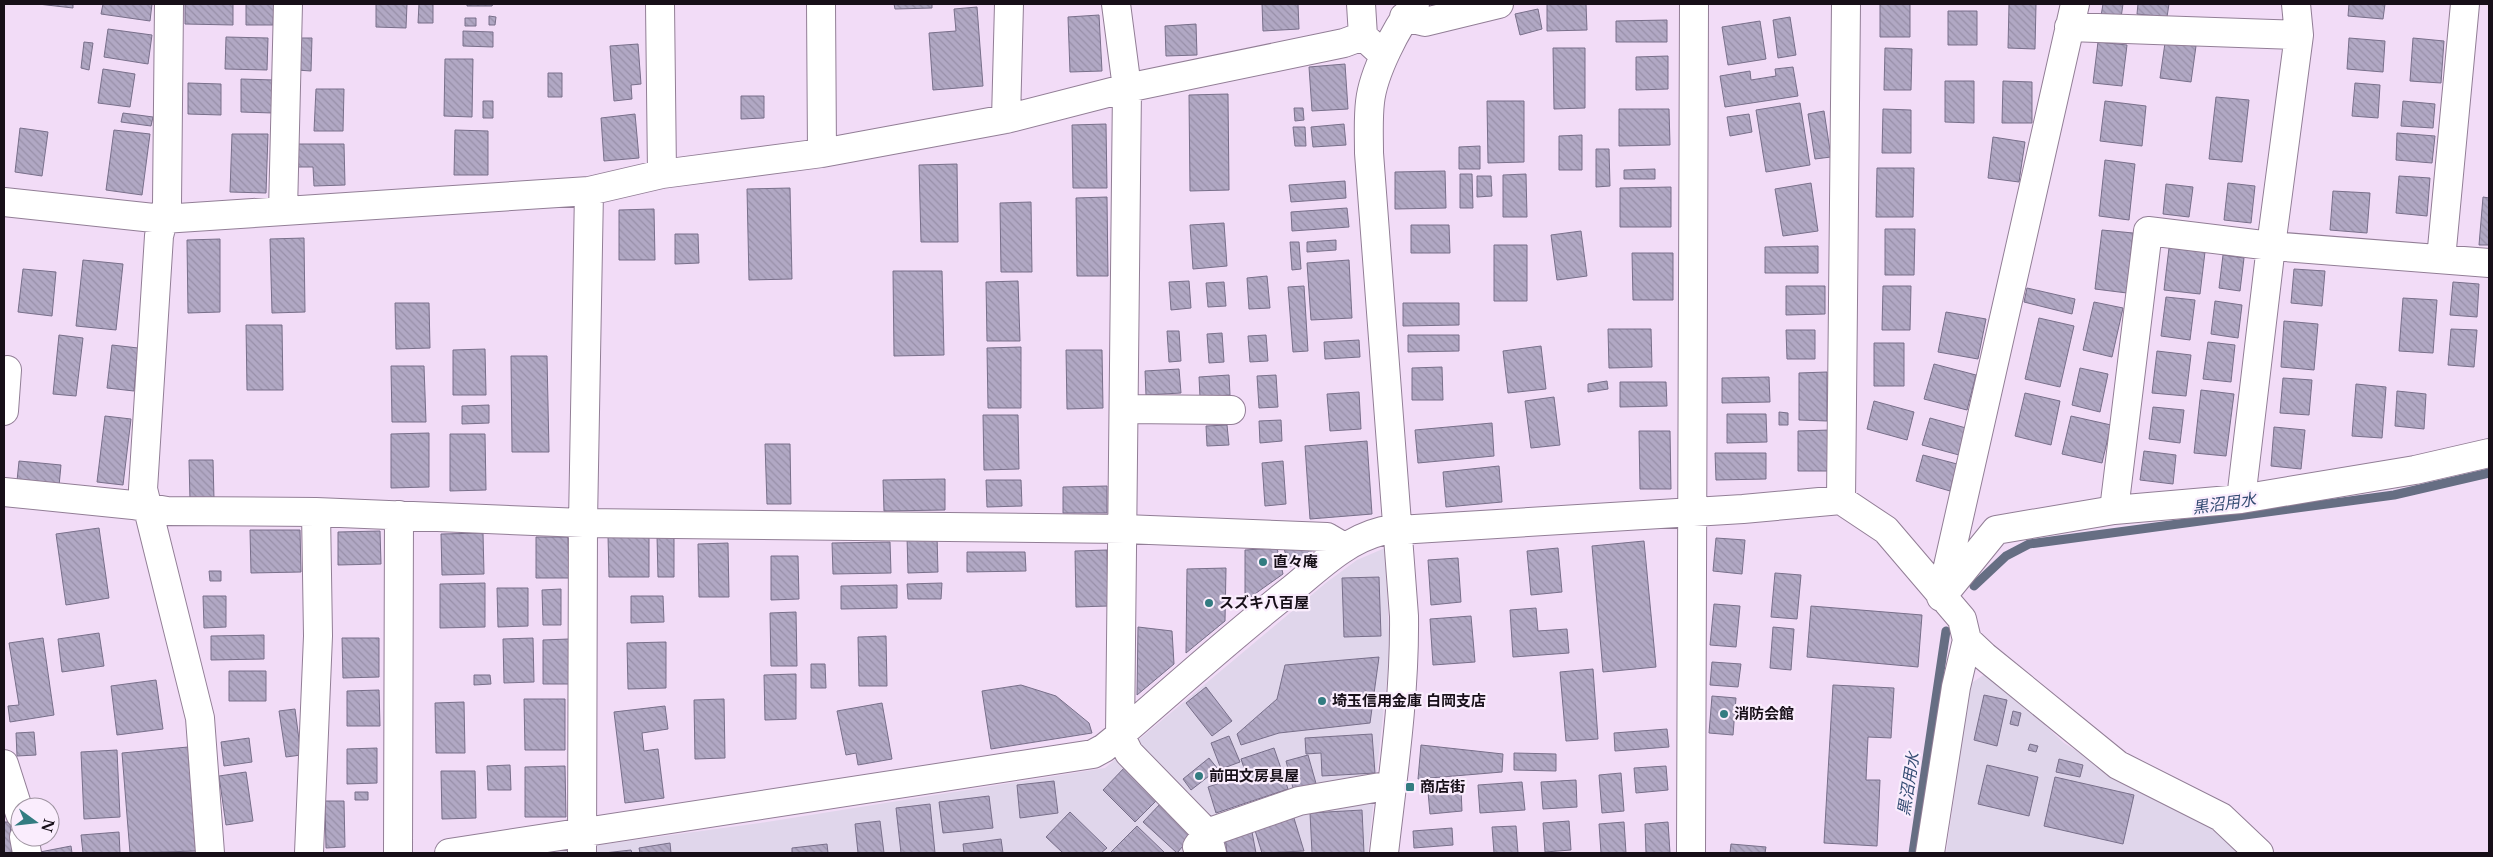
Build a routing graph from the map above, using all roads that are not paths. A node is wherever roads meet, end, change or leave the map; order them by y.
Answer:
1 (169, 4) edge
2 (288, 4) edge
3 (660, 4) edge
4 (821, 4) edge
5 (1009, 4) edge
6 (1116, 4) edge
7 (1361, 4) edge
8 (1500, 4) edge
9 (1694, 4) edge
10 (1846, 4) edge
11 (2296, 4) edge
12 (2465, 4) edge
13 (1410, 10) edge
14 (2072, 15) edge
15 (2299, 35) junction
16 (1363, 36) junction
17 (1384, 56) junction
18 (1127, 88) junction
19 (1006, 119) junction
20 (822, 153) junction
21 (662, 174) junction
22 (589, 191) junction
23 (4, 202) edge
24 (284, 211) junction
25 (163, 219) junction
26 (2271, 246) junction
27 (2442, 260) junction
28 (2489, 263) edge
29 (7, 370) dead end
30 (1125, 409) junction
31 (1231, 410) dead end
32 (4, 411) edge
33 (2489, 454) edge
34 (4, 492) edge
35 (2241, 499) junction
36 (1840, 500) junction
37 (148, 509) junction
38 (2114, 510) junction
39 (1691, 511) junction
40 (316, 512) junction
41 (399, 515) junction
42 (583, 522) junction
43 (1124, 530) junction
44 (1398, 530) junction
45 (1344, 547) junction
46 (1941, 596) junction
47 (1967, 640) junction
48 (1120, 735) junction
49 (4, 764) edge
50 (1392, 785) junction
51 (15, 797) edge
52 (582, 843) edge
53 (1204, 846) edge
54 (210, 853) edge
55 (309, 853) edge
56 (398, 853) edge
57 (455, 853) edge
58 (1384, 853) edge
59 (1691, 853) edge
60 (1930, 853) edge
61 (2259, 853) edge

1 - 25 street
2 - 24 street
3 - 21 street
4 - 20 street
5 - 19 street
6 - 18 street
7 - 16 street
8 - 13 street
9 - 39 street
10 - 36 street
11 - 15 street
12 - 27 street
13 - 17 street
14 - 15 street
14 - 46 street
15 - 26 street
16 - 17 street
16 - 18 street
17 - 44 street
18 - 19 street
18 - 30 street
19 - 20 street
20 - 21 street
21 - 22 street
22 - 24 street
22 - 42 street
23 - 25 street
24 - 25 street
25 - 37 street
26 - 27 street
26 - 35 street
26 - 38 street
27 - 28 street
29 - 32 street
30 - 31 street
30 - 43 street
33 - 35 street
34 - 37 street
35 - 38 street
36 - 39 street
36 - 46 street
37 - 40 street
37 - 54 street
38 - 46 street
39 - 44 street
39 - 59 street
40 - 41 street
40 - 55 street
41 - 42 street
41 - 56 street
42 - 43 street
42 - 52 street
43 - 45 street
43 - 48 street
44 - 45 street
44 - 50 street
45 - 48 street
46 - 47 street
47 - 60 street
47 - 61 street
48 - 52 street
48 - 53 street
49 - 51 street
50 - 53 street
50 - 58 street
52 - 57 street

